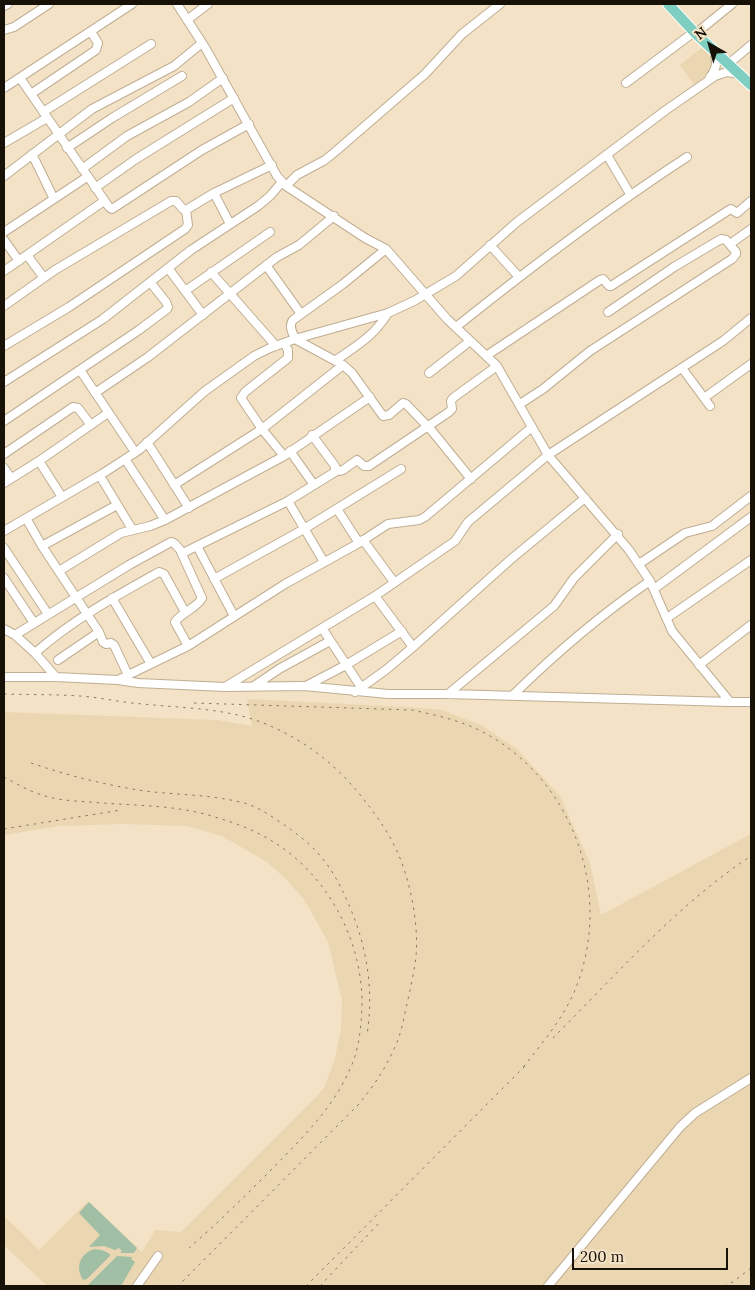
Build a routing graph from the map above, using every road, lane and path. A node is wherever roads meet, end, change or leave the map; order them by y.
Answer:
1 (8, 4) edge
2 (49, 4) edge
3 (132, 4) edge
4 (177, 4) edge
5 (208, 4) edge
6 (500, 4) edge
7 (668, 4) edge
8 (676, 4) edge
9 (732, 4) edge
10 (4, 6) edge
11 (187, 20) junction
12 (4, 30) edge
13 (697, 31) junction
14 (91, 32) junction
15 (202, 43) junction
16 (151, 44) dead end
17 (751, 45) edge
18 (713, 49) junction
19 (735, 66) junction
20 (182, 76) dead end
21 (20, 78) junction
22 (222, 78) junction
23 (751, 78) edge
24 (708, 80) junction
25 (626, 83) dead end
26 (751, 84) edge
27 (4, 88) edge
28 (31, 94) junction
29 (234, 98) junction
30 (45, 115) junction
31 (249, 124) junction
32 (58, 135) junction
33 (4, 143) edge
34 (67, 148) junction
35 (32, 154) junction
36 (607, 155) junction
37 (687, 157) dead end
38 (272, 165) junction
39 (82, 169) junction
40 (4, 176) edge
41 (88, 177) junction
42 (284, 184) junction
43 (95, 188) junction
44 (214, 194) junction
45 (630, 194) junction
46 (54, 198) junction
47 (104, 201) junction
48 (751, 201) edge
49 (186, 210) junction
50 (334, 216) junction
51 (230, 224) junction
52 (751, 229) edge
53 (4, 232) edge
54 (270, 232) dead end
55 (4, 240) edge
56 (730, 244) junction
57 (490, 245) junction
58 (386, 249) junction
59 (27, 255) junction
60 (19, 261) junction
61 (266, 265) junction
62 (168, 268) junction
63 (4, 272) edge
64 (211, 272) junction
65 (519, 277) junction
66 (44, 278) junction
67 (150, 282) junction
68 (185, 291) junction
69 (230, 294) junction
70 (425, 294) junction
71 (4, 306) edge
72 (608, 312) dead end
73 (388, 313) junction
74 (301, 314) junction
75 (203, 315) junction
76 (751, 318) edge
77 (456, 327) junction
78 (295, 339) junction
79 (470, 341) junction
80 (280, 344) junction
81 (4, 346) edge
82 (486, 356) junction
83 (336, 360) junction
84 (751, 364) edge
85 (343, 365) junction
86 (497, 366) junction
87 (682, 368) junction
88 (80, 370) junction
89 (429, 373) dead end
90 (4, 382) edge
91 (95, 393) junction
92 (370, 397) junction
93 (704, 398) junction
94 (520, 404) junction
95 (710, 406) dead end
96 (108, 413) junction
97 (4, 421) edge
98 (91, 425) junction
99 (427, 427) junction
100 (532, 427) junction
101 (262, 429) junction
102 (312, 435) junction
103 (147, 442) junction
104 (134, 452) junction
105 (4, 454) edge
106 (287, 454) junction
107 (548, 455) junction
108 (125, 459) junction
109 (39, 461) junction
110 (4, 468) edge
111 (336, 469) junction
112 (401, 469) dead end
113 (100, 476) junction
114 (471, 479) junction
115 (7, 480) edge
116 (174, 485) junction
117 (314, 485) junction
118 (751, 496) edge
119 (62, 497) junction
120 (585, 498) junction
121 (288, 501) junction
122 (117, 505) junction
123 (189, 508) junction
124 (337, 509) junction
125 (26, 518) junction
126 (751, 518) edge
127 (165, 520) junction
128 (132, 529) junction
129 (304, 529) junction
130 (4, 531) edge
131 (618, 534) junction
132 (361, 541) junction
133 (42, 546) junction
134 (197, 546) junction
135 (4, 548) edge
136 (181, 552) junction
137 (751, 560) edge
138 (324, 562) junction
139 (640, 564) junction
140 (58, 571) junction
141 (4, 578) edge
142 (214, 579) junction
143 (650, 581) junction
144 (394, 582) junction
145 (654, 589) junction
146 (375, 596) junction
147 (76, 598) junction
148 (112, 598) junction
149 (185, 612) junction
150 (48, 614) junction
151 (87, 615) junction
152 (234, 616) junction
153 (667, 618) junction
154 (34, 623) junction
155 (751, 625) edge
156 (4, 628) edge
157 (322, 628) junction
158 (402, 631) junction
159 (99, 632) junction
160 (15, 635) junction
161 (330, 641) junction
162 (188, 646) junction
163 (413, 647) junction
164 (35, 653) junction
165 (58, 660) dead end
166 (151, 664) junction
167 (346, 665) junction
168 (699, 665) junction
169 (128, 675) junction
170 (4, 677) edge
171 (56, 677) junction
172 (118, 680) junction
173 (254, 686) junction
174 (304, 686) junction
175 (225, 687) junction
176 (358, 689) junction
177 (448, 694) junction
178 (513, 695) junction
179 (730, 702) junction
180 (751, 702) edge
181 (751, 1078) edge
182 (158, 1256) dead end
183 (136, 1286) edge
184 (548, 1286) edge

1 - 10 street
2 - 12 street
3 - 14 street
4 - 11 street
5 - 11 street
6 - 42 street
7 - 13 main road
8 - 13 main road
9 - 13 street
11 - 15 street
13 - 18 main road
13 - 19 main road
13 - 25 street
14 - 21 street
14 - 28 street
15 - 22 street
15 - 32 street
16 - 30 street
17 - 19 street
18 - 19 main road
18 - 24 street
19 - 23 main road
19 - 24 street
19 - 26 main road
20 - 34 street
21 - 27 street
21 - 28 street
22 - 29 street
22 - 39 street
24 - 36 street
28 - 30 street
29 - 31 street
29 - 43 street
30 - 32 street
30 - 33 street
31 - 38 street
31 - 47 street
32 - 34 street
32 - 35 street
34 - 39 street
35 - 40 street
35 - 46 street
36 - 45 street
36 - 57 street
37 - 45 street
38 - 42 street
38 - 44 street
39 - 41 street
41 - 43 street
41 - 46 street
42 - 50 street
42 - 51 street
43 - 47 street
44 - 49 street
44 - 51 street
45 - 65 street
46 - 53 street
47 - 59 street
48 - 82 street
49 - 66 street
49 - 81 street
50 - 58 street
50 - 61 street
51 - 62 street
52 - 56 street
54 - 64 street
55 - 60 street
56 - 72 street
56 - 94 street
57 - 65 street
57 - 70 street
58 - 70 street
58 - 74 street
59 - 60 street
59 - 66 street
60 - 63 street
61 - 69 street
61 - 74 street
62 - 67 street
62 - 68 street
64 - 68 street
64 - 69 street
65 - 77 street
66 - 71 street
67 - 88 street
67 - 90 street
68 - 75 street
69 - 75 street
69 - 80 street
70 - 73 street
70 - 77 street
73 - 78 street
73 - 83 street
74 - 78 street
75 - 91 street
76 - 87 street
77 - 79 street
78 - 80 street
78 - 83 street
79 - 82 street
79 - 89 street
80 - 101 street
80 - 103 street
82 - 86 street
83 - 85 street
84 - 93 street
85 - 92 street
85 - 101 street
86 - 94 street
86 - 99 street
87 - 93 street
87 - 107 street
88 - 91 street
88 - 97 street
91 - 96 street
92 - 99 street
92 - 102 street
93 - 95 street
94 - 100 street
96 - 98 street
96 - 104 street
98 - 105 street
98 - 109 street
99 - 111 street
99 - 114 street
100 - 107 street
100 - 114 street
101 - 106 street
101 - 116 street
102 - 106 street
102 - 111 street
103 - 104 street
103 - 116 street
104 - 108 street
106 - 117 street
106 - 123 street
107 - 120 street
107 - 144 street
108 - 113 street
108 - 127 street
109 - 115 street
109 - 119 street
110 - 115 street
111 - 117 street
112 - 124 street
113 - 119 street
113 - 122 street
114 - 132 street
116 - 123 street
117 - 121 street
118 - 139 street
119 - 125 street
120 - 131 street
120 - 163 street
121 - 129 street
121 - 134 street
122 - 128 street
122 - 133 street
123 - 127 street
124 - 129 street
124 - 132 street
125 - 130 street
125 - 133 street
126 - 145 street
127 - 128 street
128 - 140 street
129 - 138 street
129 - 142 street
131 - 139 street
131 - 177 street
132 - 138 street
132 - 144 street
133 - 140 street
134 - 136 street
134 - 142 street
135 - 150 street
136 - 147 street
136 - 149 street
137 - 153 street
138 - 152 street
139 - 143 street
140 - 147 street
141 - 154 street
142 - 152 street
143 - 145 street
143 - 178 street
144 - 146 street
145 - 153 street
146 - 157 street
146 - 158 street
147 - 150 street
147 - 151 street
148 - 149 street
148 - 151 street
148 - 166 street
149 - 162 street
150 - 154 street
151 - 159 street
151 - 164 street
152 - 162 street
153 - 168 street
154 - 160 street
155 - 168 street
156 - 160 street
157 - 161 street
157 - 175 street
158 - 163 street
158 - 167 street
159 - 165 street
159 - 169 street
160 - 164 street
161 - 167 street
161 - 173 street
162 - 166 street
163 - 176 street
164 - 171 street
166 - 169 street
167 - 174 street
167 - 176 street
168 - 179 street
169 - 172 street
170 - 171 street
171 - 172 street
172 - 175 street
173 - 174 street
173 - 175 street
174 - 176 street
176 - 177 street
177 - 178 street
178 - 179 street
179 - 180 street
181 - 184 street
182 - 183 street

